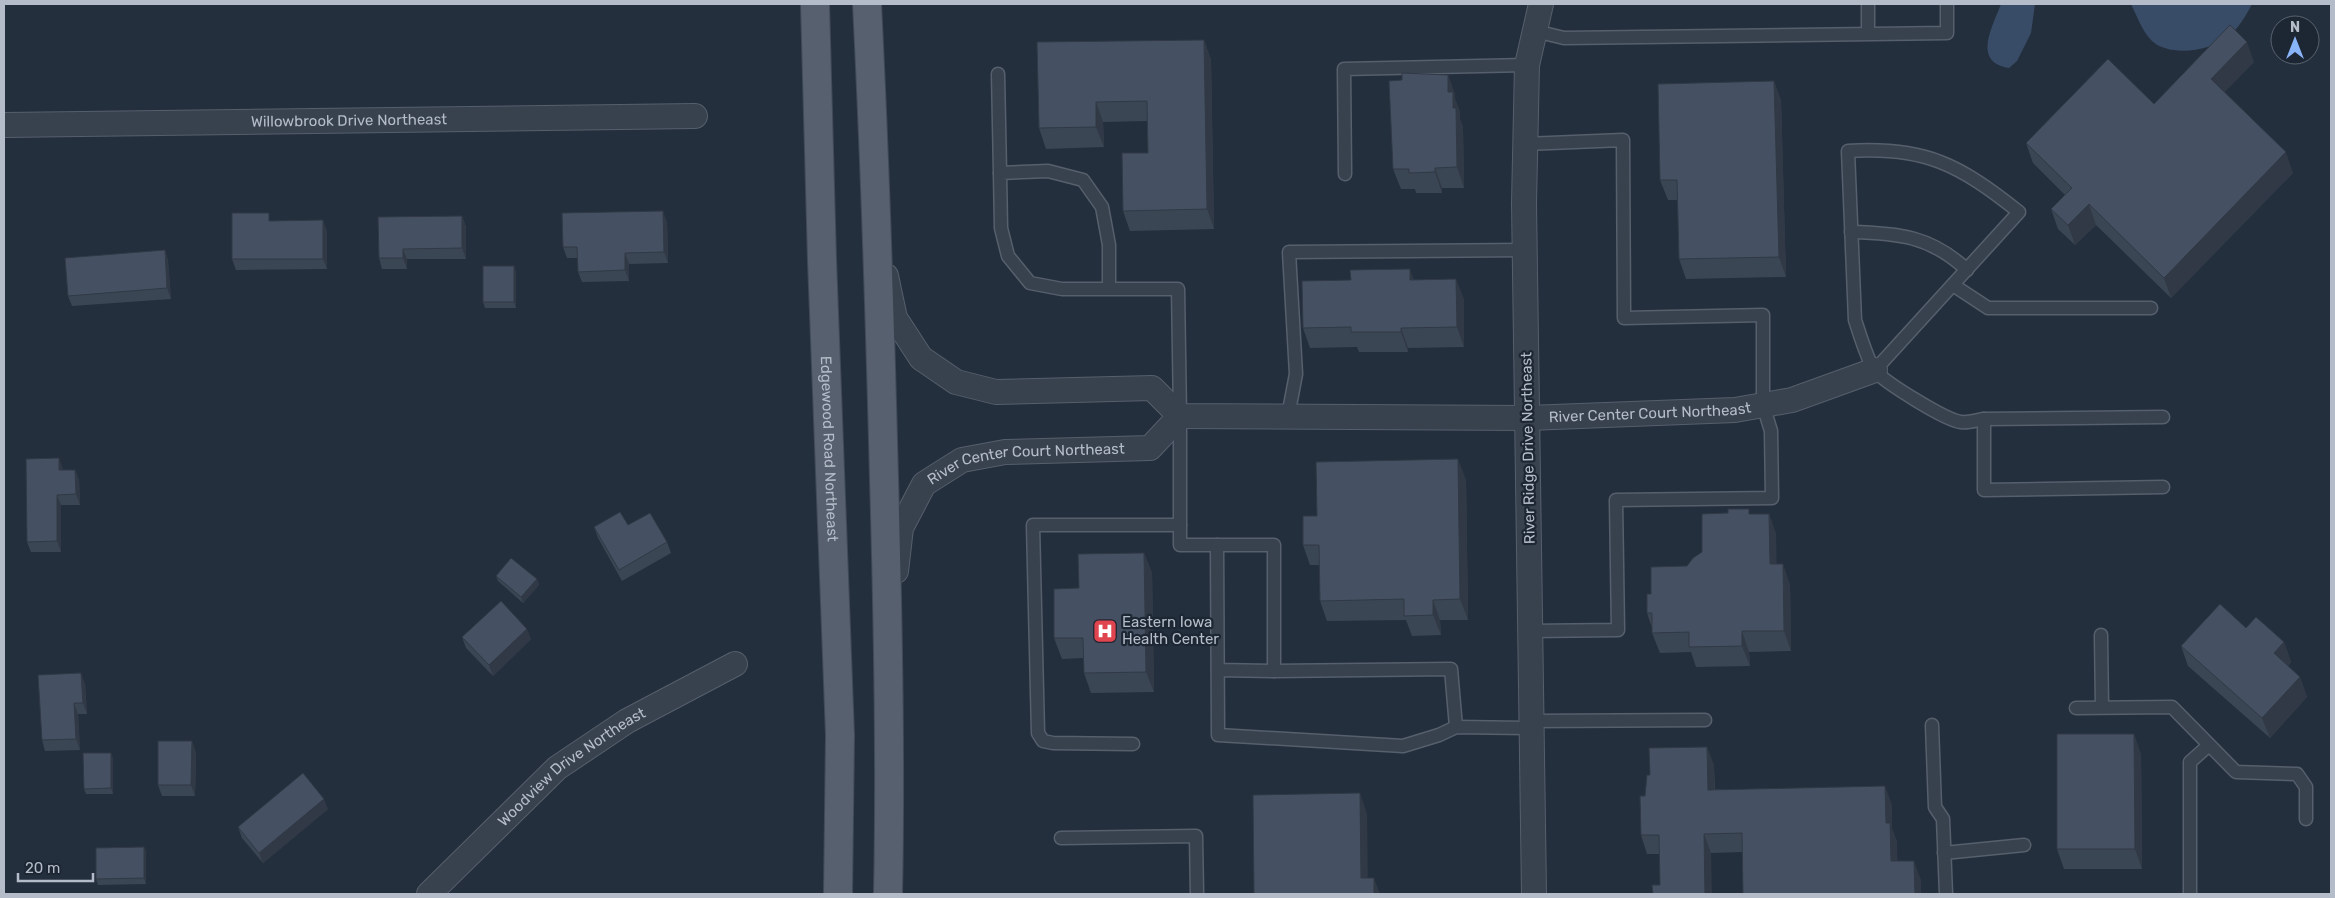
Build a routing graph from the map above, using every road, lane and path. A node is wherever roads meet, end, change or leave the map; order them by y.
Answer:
1 (815, 4) edge
2 (867, 4) edge
3 (1541, 4) edge
4 (1868, 4) edge
5 (1947, 4) edge
6 (1535, 31) junction
7 (1868, 33) junction
8 (1527, 65) junction
9 (998, 74) dead end
10 (695, 116) dead end
11 (4, 125) edge
12 (1525, 144) junction
13 (1000, 173) junction
14 (1345, 174) dead end
15 (1852, 232) junction
16 (878, 236) junction
17 (1525, 250) junction
18 (1967, 270) junction
19 (1953, 285) junction
20 (1109, 289) junction
21 (2151, 308) dead end
22 (1875, 370) junction
23 (1763, 405) junction
24 (1180, 416) junction
25 (1288, 416) junction
26 (2163, 417) dead end
27 (1528, 418) junction
28 (1984, 419) junction
29 (2163, 488) dead end
30 (1180, 525) junction
31 (1218, 545) junction
32 (1530, 631) junction
33 (888, 632) junction
34 (2101, 635) dead end
35 (735, 664) dead end
36 (1218, 670) junction
37 (1274, 671) junction
38 (2102, 707) junction
39 (2076, 708) dead end
40 (1705, 720) dead end
41 (1532, 724) junction
42 (1932, 725) dead end
43 (1456, 727) junction
44 (1133, 744) dead end
45 (2209, 744) junction
46 (2306, 819) dead end
47 (1061, 838) dead end
48 (2024, 846) dead end
49 (1944, 853) junction
50 (429, 894) edge
51 (838, 894) edge
52 (888, 894) edge
53 (1197, 894) edge
54 (1534, 894) edge
55 (1946, 894) edge
56 (2190, 894) edge

1 - 51 main road, Edgewood Road Northeast
2 - 16 main road
3 - 6 street, River Ridge Drive Northeast
4 - 7 lane
5 - 7 lane
6 - 7 lane
6 - 8 street, River Ridge Drive Northeast
8 - 12 street, River Ridge Drive Northeast
8 - 14 lane
9 - 13 lane
10 - 11 street, Willowbrook Drive Northeast
12 - 17 street, River Ridge Drive Northeast
12 - 23 lane
13 - 20 lane
13 - 20 lane
15 - 18 lane
15 - 18 lane
15 - 22 lane
16 - 24 street
16 - 33 main road
17 - 25 lane
17 - 27 street, River Ridge Drive Northeast
18 - 19 lane
19 - 21 lane
19 - 22 lane
20 - 24 lane
22 - 23 street, River Center Court Northeast
22 - 28 lane
23 - 27 street, River Center Court Northeast
23 - 32 lane
24 - 25 street, River Center Court Northeast
24 - 30 lane
24 - 33 street, River Center Court Northeast
25 - 27 street, River Center Court Northeast
26 - 28 lane
27 - 32 street, River Ridge Drive Northeast
28 - 29 lane
30 - 31 lane
30 - 44 lane
31 - 36 lane
31 - 37 lane
32 - 41 street, River Ridge Drive Northeast
33 - 52 main road
34 - 38 lane
35 - 50 street, Woodview Drive Northeast
36 - 37 lane
36 - 43 lane
37 - 43 lane
38 - 39 lane
38 - 45 lane
40 - 41 lane
41 - 43 lane
41 - 54 street, River Ridge Drive Northeast
42 - 49 lane
45 - 46 lane
45 - 56 lane
47 - 53 lane
48 - 49 lane
49 - 55 lane

